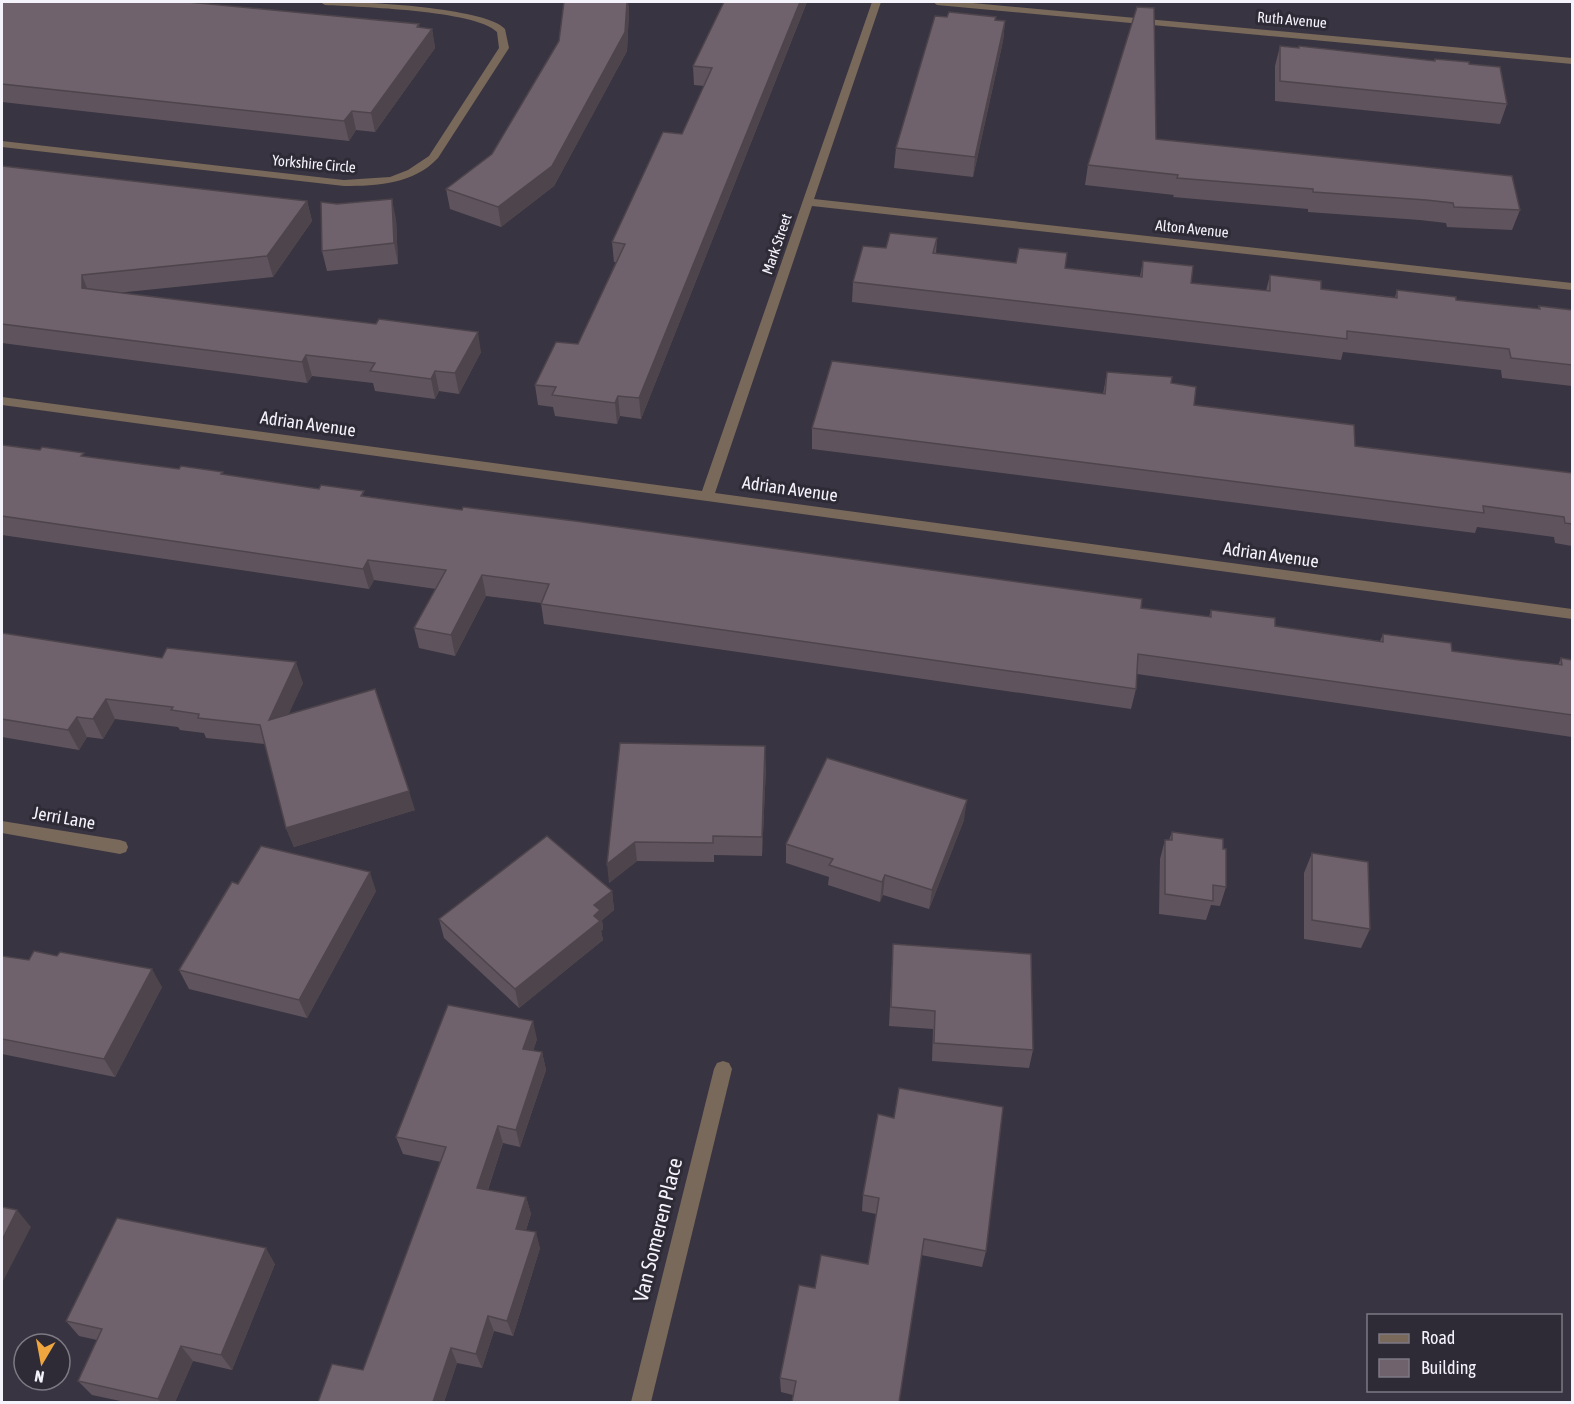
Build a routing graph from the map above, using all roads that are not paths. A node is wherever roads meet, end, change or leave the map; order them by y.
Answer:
1 (325, 2) edge
2 (876, 2) edge
3 (937, 2) edge
4 (1572, 61) edge
5 (2, 144) edge
6 (808, 202) junction
7 (1572, 287) edge
8 (2, 401) edge
9 (707, 496) junction
10 (1572, 614) edge
11 (2, 827) edge
12 (120, 847) dead end
13 (723, 1069) dead end
14 (641, 1402) edge

1 - 5 street, Yorkshire Circle
2 - 6 street, Mark Street
3 - 4 street, Ruth Avenue
6 - 7 street, Alton Avenue
6 - 9 street, Mark Street
8 - 9 street, Adrian Avenue
9 - 10 street, Adrian Avenue
11 - 12 street, Jerri Lane
13 - 14 street, Van Someren Place

